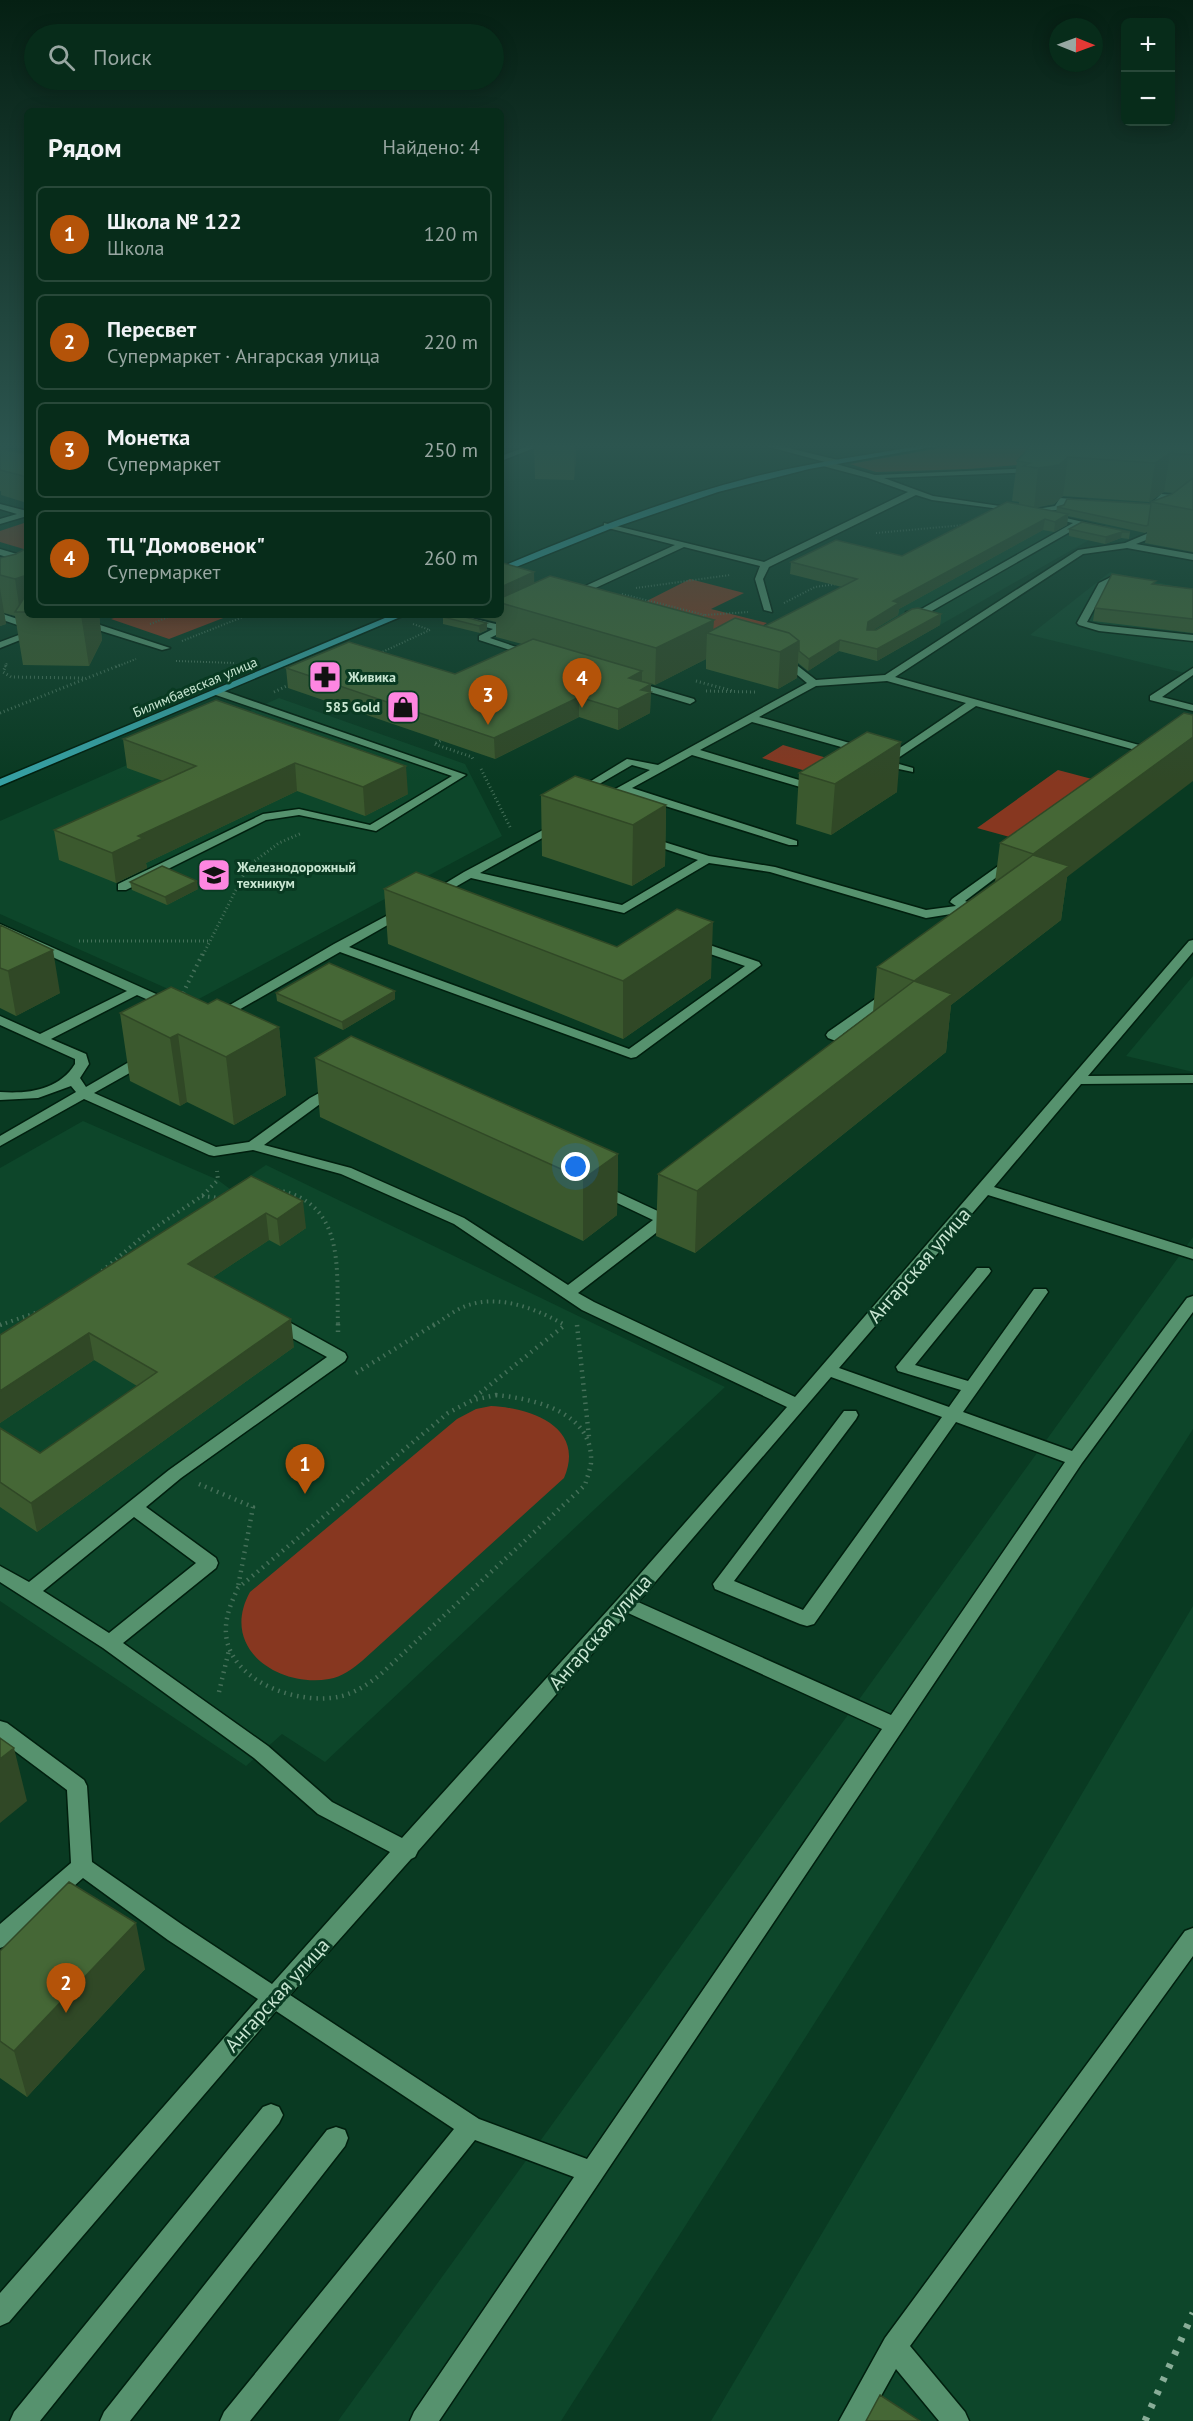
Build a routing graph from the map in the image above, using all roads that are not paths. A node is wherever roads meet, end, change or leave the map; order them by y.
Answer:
1 (534, 556) edge
2 (658, 556) edge
3 (723, 556) edge
4 (787, 556) edge
5 (1022, 556) edge
6 (1074, 556) edge
7 (763, 568) junction
8 (504, 569) edge
9 (1134, 585) edge
10 (560, 601) edge
11 (769, 610) road end
12 (0, 616) edge
13 (79, 618) edge
14 (393, 618) edge
15 (459, 618) edge
16 (521, 619) edge
17 (899, 620) edge
18 (51, 626) dead end
19 (501, 628) junction
20 (40, 630) junction
21 (1193, 638) edge
22 (0, 645) edge
23 (165, 648) road end
24 (544, 657) edge
25 (769, 659) edge
26 (1193, 671) edge
27 (887, 678) junction
28 (623, 681) edge
29 (814, 683) junction
30 (217, 692) junction
31 (690, 701) dead end
32 (973, 703) junction
33 (1193, 708) edge
34 (750, 718) junction
35 (1177, 741) edge
36 (691, 751) junction
37 (1161, 752) junction
38 (1193, 762) edge
39 (884, 763) junction
40 (1142, 766) edge
41 (659, 769) junction
42 (909, 770) dead end
43 (830, 774) edge
44 (0, 783) edge
45 (623, 789) junction
46 (570, 796) edge
47 (592, 806) edge
48 (572, 817) edge
49 (634, 835) edge
50 (793, 843) dead end
51 (1021, 854) edge
52 (707, 859) junction
53 (468, 874) junction
54 (122, 887) dead end
55 (972, 908) junction
56 (984, 923) edge
57 (0, 928) edge
58 (677, 938) edge
59 (1193, 944) edge
60 (338, 947) junction
61 (900, 986) edge
62 (138, 990) junction
63 (179, 1010) edge
64 (0, 1020) edge
65 (215, 1027) edge
66 (40, 1039) junction
67 (159, 1050) edge
68 (858, 1055) edge
69 (73, 1078) junction
70 (1193, 1079) edge
71 (352, 1080) edge
72 (1076, 1080) junction
73 (84, 1094) junction
74 (0, 1096) edge
75 (0, 1142) edge
76 (253, 1146) junction
77 (588, 1184) edge
78 (985, 1189) junction
79 (682, 1205) edge
80 (664, 1220) junction
81 (1193, 1254) edge
82 (983, 1271) dead end
83 (568, 1292) junction
84 (1040, 1292) dead end
85 (1193, 1301) edge
86 (258, 1313) edge
87 (828, 1370) junction
88 (973, 1388) junction
89 (798, 1405) junction
90 (850, 1415) dead end
91 (954, 1416) junction
92 (1076, 1459) junction
93 (134, 1508) junction
94 (0, 1573) edge
95 (28, 1592) junction
96 (625, 1604) junction
97 (110, 1643) junction
98 (895, 1726) junction
99 (0, 1729) edge
100 (407, 1851) junction
101 (82, 1866) junction
102 (0, 1938) edge
103 (1193, 1938) edge
104 (273, 1998) junction
105 (271, 2115) dead end
106 (471, 2127) junction
107 (336, 2138) dead end
108 (592, 2172) junction
109 (0, 2313) edge
110 (894, 2347) junction
111 (23, 2421) edge
112 (113, 2421) edge
113 (232, 2421) edge
114 (423, 2421) edge
115 (852, 2421) edge
116 (956, 2421) edge

1 - 8 main road
2 - 10 street
3 - 7 street
4 - 7 street
5 - 17 street
6 - 27 street
7 - 11 street
9 - 21 street
12 - 20 street
13 - 23 street
14 - 30 main road, Билимбаевская улица
15 - 19 street
16 - 19 street
18 - 20 street
19 - 24 street
20 - 22 street
25 - 29 street
26 - 33 street
27 - 29 street
27 - 32 street
28 - 31 street
29 - 34 street
30 - 44 main road, Билимбаевская улица
30 - 54 street
32 - 37 street
32 - 39 street
34 - 36 street
34 - 39 street
35 - 37 street
36 - 41 street
36 - 43 street
37 - 38 street
37 - 40 street
39 - 42 street
41 - 45 street
41 - 46 street
45 - 47 street
45 - 50 street
48 - 53 street
49 - 52 street
51 - 55 street
52 - 53 street
52 - 55 street
53 - 60 street
55 - 56 street
57 - 62 street
58 - 60 street
59 - 72 street, Ангарская улица
60 - 65 street
61 - 68 street
62 - 63 street
62 - 66 street
64 - 66 street
66 - 69 street
67 - 73 street
69 - 73 street
69 - 74 street
70 - 72 street
71 - 76 street
72 - 78 street, Ангарская улица
73 - 75 street
73 - 76 street
76 - 83 street
77 - 80 street
78 - 81 street
78 - 87 street, Ангарская улица
79 - 80 street
80 - 83 street
82 - 88 street
83 - 89 street
84 - 88 street
85 - 92 street
86 - 93 street
87 - 89 street, Ангарская улица
87 - 91 street
88 - 91 street
89 - 96 street, Ангарская улица
90 - 91 street
91 - 92 street
92 - 98 street
93 - 95 street
93 - 97 street
94 - 95 street
95 - 97 street
96 - 98 street
96 - 100 street, Ангарская улица
97 - 100 street
98 - 108 street
99 - 101 street
100 - 104 street, Ангарская улица
101 - 102 street
101 - 104 street
103 - 110 street
104 - 106 street
104 - 109 street, Ангарская улица
105 - 111 street
106 - 108 street
106 - 113 street
107 - 112 street
108 - 114 street
110 - 115 street
110 - 116 street

